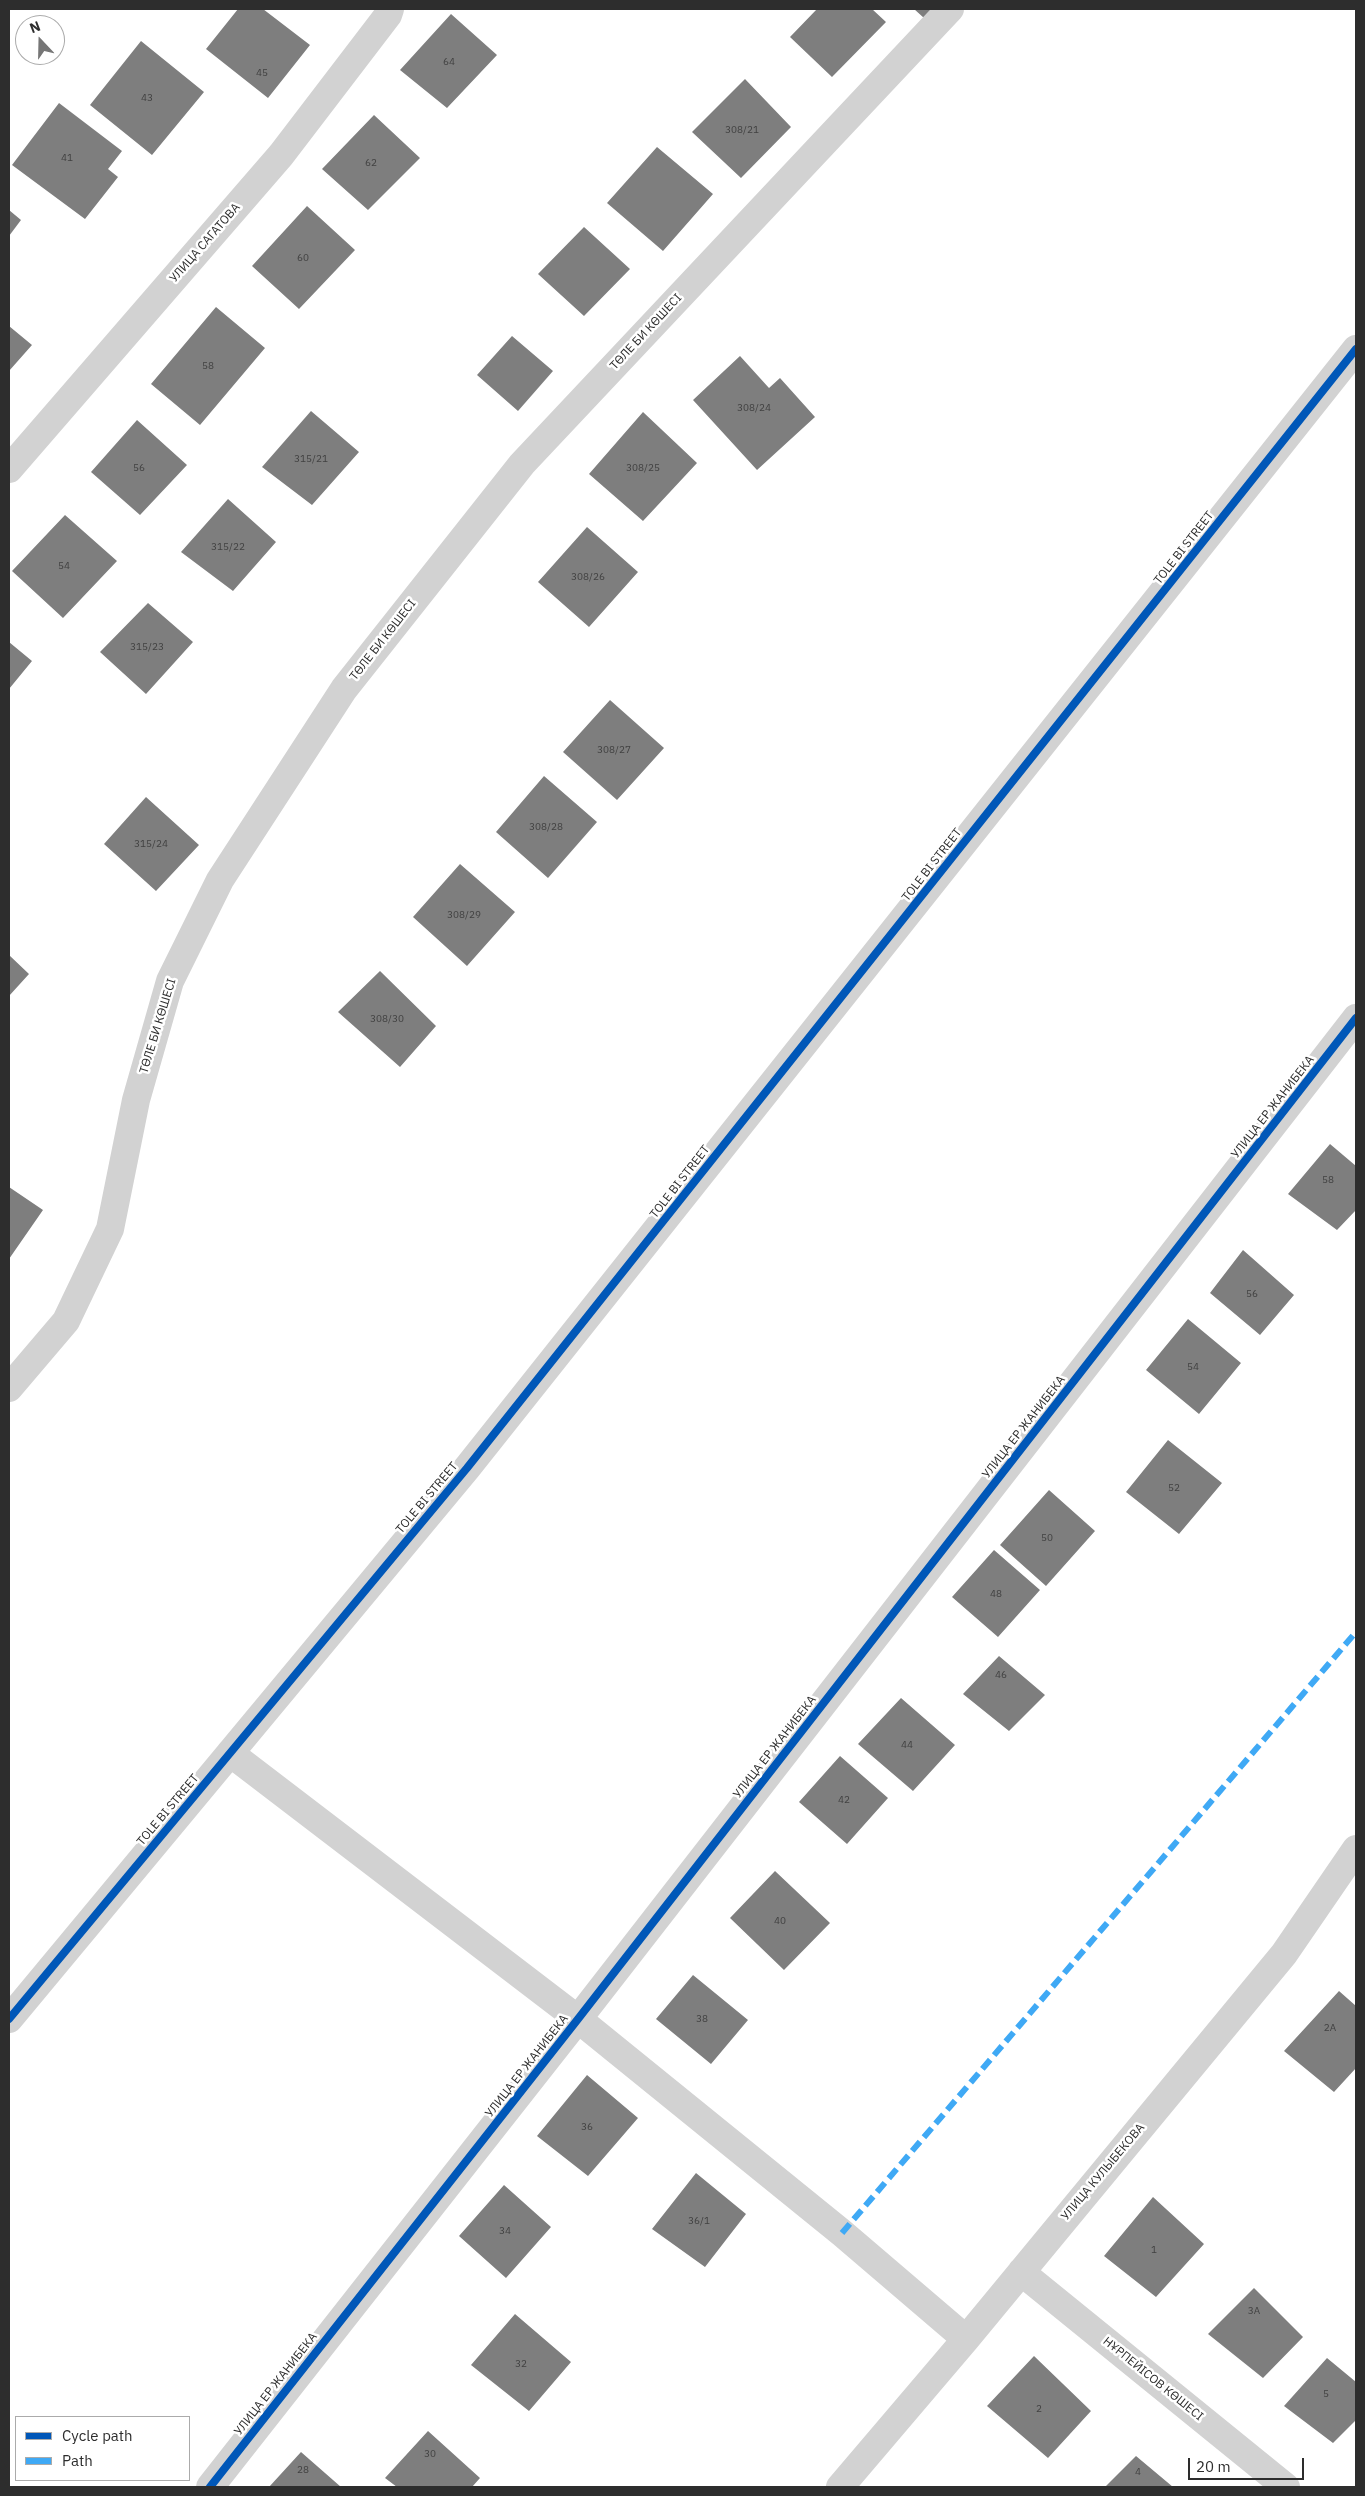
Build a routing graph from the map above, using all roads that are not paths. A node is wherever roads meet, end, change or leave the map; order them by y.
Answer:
1 (390, 9) edge
2 (950, 9) edge
3 (1356, 349) edge
4 (9, 469) edge
5 (1356, 1018) edge
6 (9, 1388) edge
7 (230, 1753) junction
8 (1356, 1850) edge
9 (9, 2019) edge
10 (578, 2019) junction
11 (1021, 2272) junction
12 (966, 2339) junction
13 (210, 2487) edge
14 (840, 2487) edge
15 (1286, 2487) edge

1 - 4 street, УЛИЦА САГАТОВА
2 - 6 street, ТӨЛЕ БИ КӨШЕСІ
3 - 7 street, TOLE BI STREET
5 - 10 street, УЛИЦА ЕР ЖАНИБЕКА
7 - 9 street, TOLE BI STREET
7 - 10 street
8 - 11 street, УЛИЦА КУЛЫБЕКОВА
10 - 12 street
10 - 13 street, УЛИЦА ЕР ЖАНИБЕКА
11 - 12 street, УЛИЦА КУЛЫБЕКОВА
11 - 15 street, НҰРПЕЙІСОВ КӨШЕСІ
12 - 14 street, УЛИЦА КУЛЫБЕКОВА

